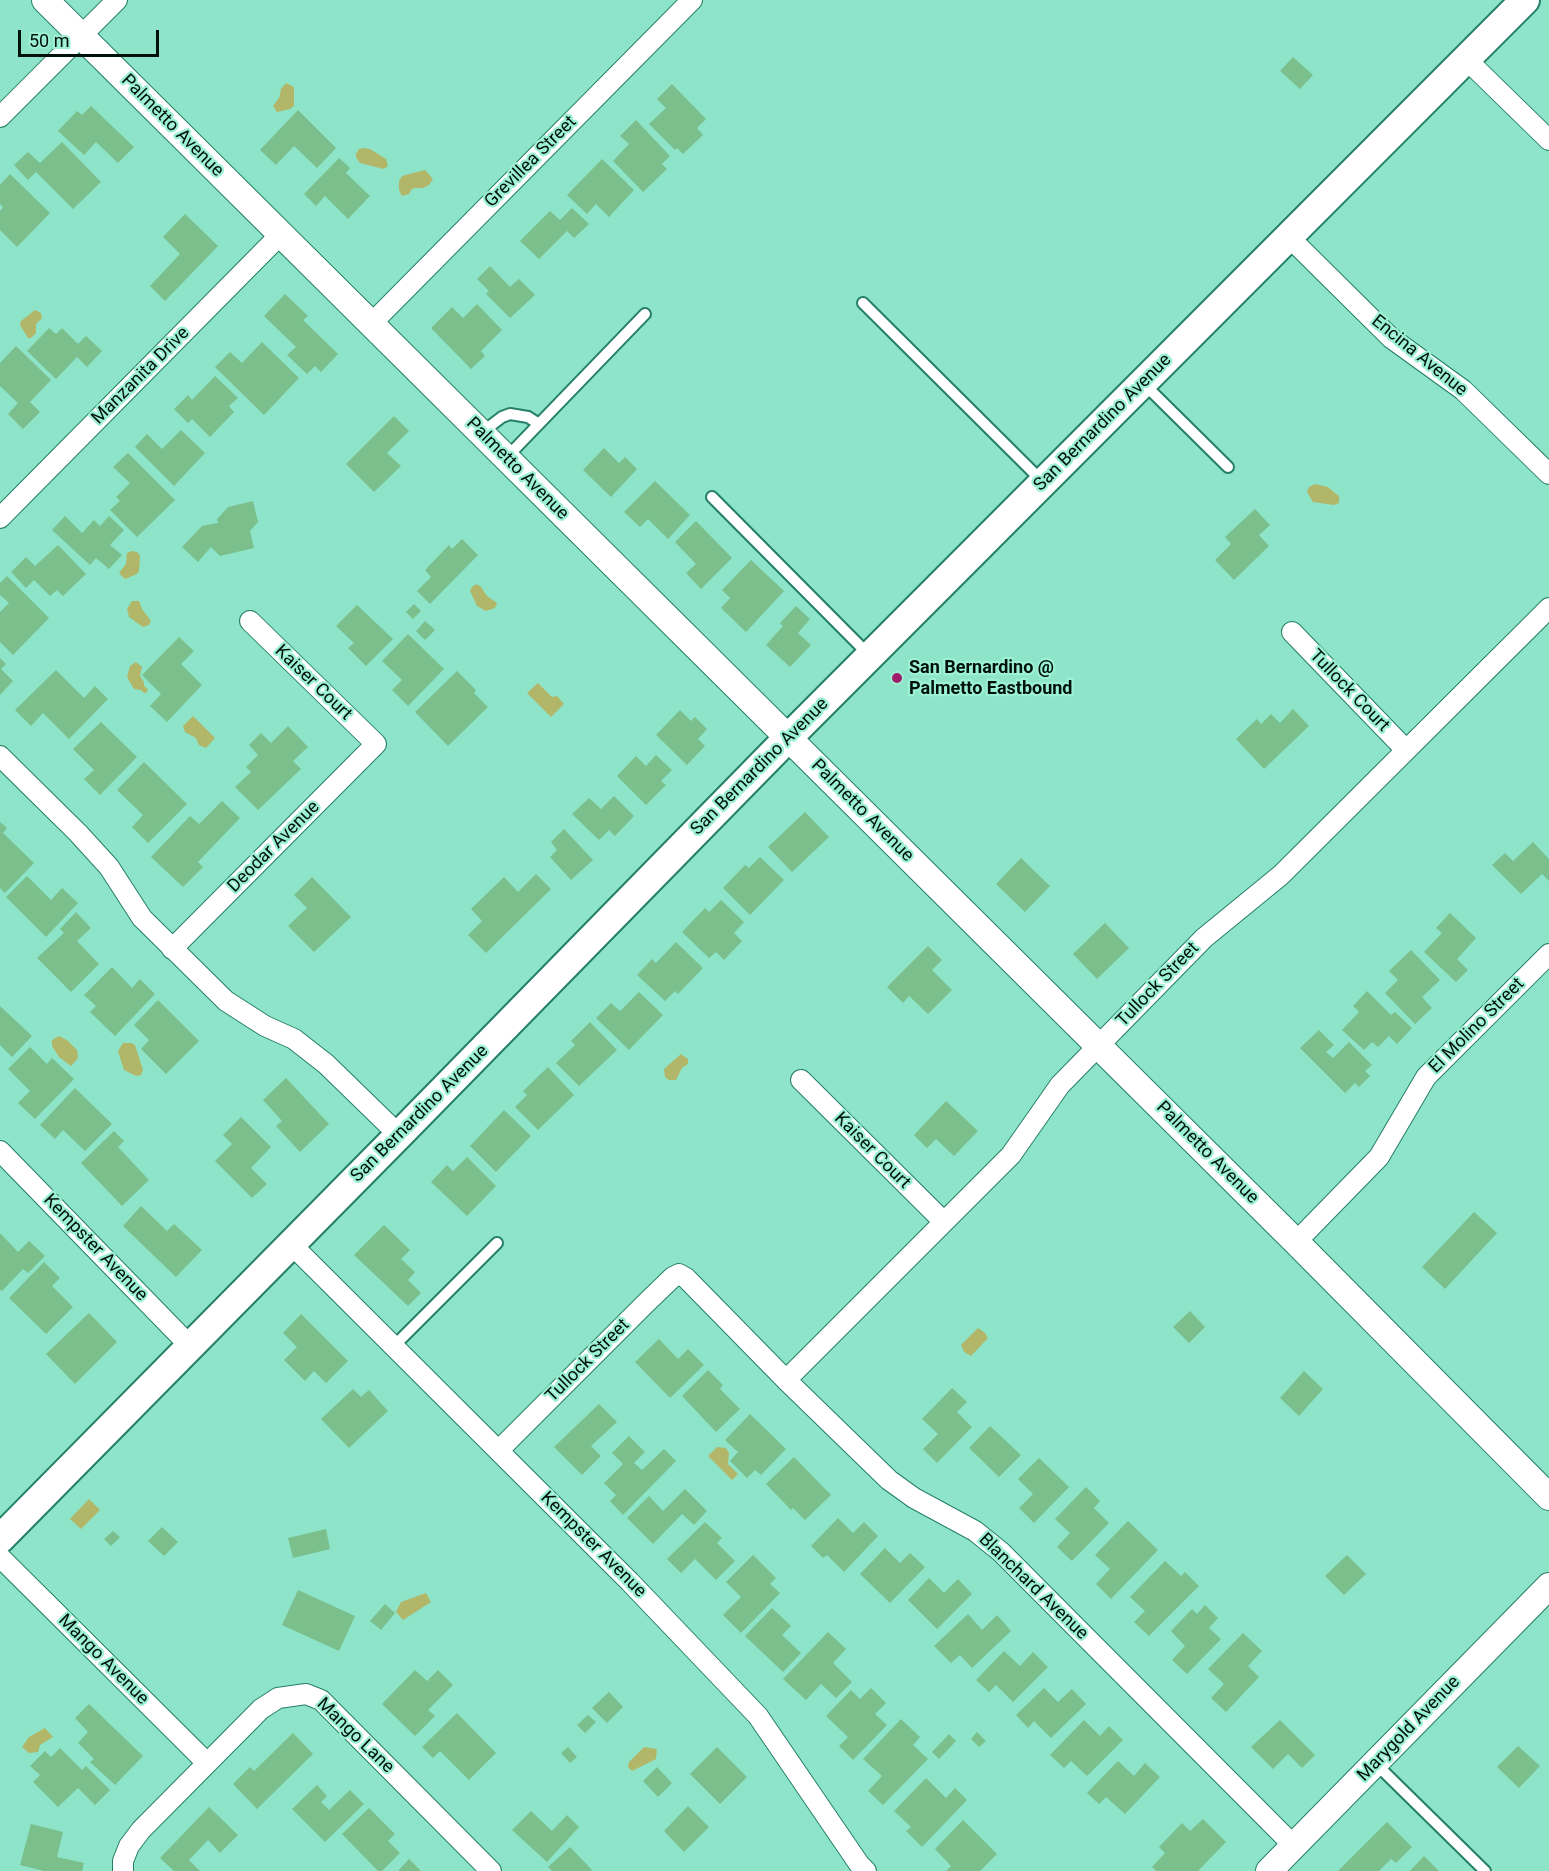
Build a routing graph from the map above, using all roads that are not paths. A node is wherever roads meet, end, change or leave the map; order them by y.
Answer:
1 (45, 0) edge
2 (117, 0) edge
3 (692, 0) edge
4 (1525, 0) edge
5 (81, 36) junction
6 (1467, 60) junction
7 (0, 117) edge
8 (1549, 140) edge
9 (281, 234) junction
10 (1289, 237) junction
11 (863, 303) dead end
12 (645, 314) dead end
13 (371, 324) junction
14 (1143, 382) junction
15 (539, 424) junction
16 (481, 433) junction
17 (506, 458) junction
18 (1228, 467) dead end
19 (1549, 474) edge
20 (1044, 482) junction
21 (712, 497) dead end
22 (0, 518) edge
23 (1549, 608) edge
24 (250, 621) dead end
25 (1292, 632) dead end
26 (870, 656) junction
27 (788, 738) junction
28 (376, 744) joint
29 (1406, 750) junction
30 (0, 756) edge
31 (172, 949) junction
32 (1549, 954) edge
33 (1099, 1045) junction
34 (801, 1080) dead end
35 (399, 1135) junction
36 (0, 1151) edge
37 (944, 1222) junction
38 (1296, 1242) junction
39 (497, 1243) dead end
40 (291, 1244) junction
41 (679, 1274) joint
42 (190, 1346) junction
43 (394, 1346) junction
44 (786, 1380) junction
45 (499, 1450) junction
46 (1549, 1497) edge
47 (0, 1539) edge
48 (0, 1557) edge
49 (1549, 1586) edge
50 (207, 1763) junction
51 (1375, 1763) junction
52 (1294, 1846) junction
53 (123, 1871) edge
54 (491, 1871) edge
55 (866, 1871) edge
56 (1269, 1871) edge
57 (1485, 1871) edge

1 - 5 street, Palmetto Avenue
2 - 5 street
3 - 13 street, Grevillea Street
4 - 6 main road, San Bernardino Avenue
5 - 7 street
5 - 9 street, Palmetto Avenue
6 - 8 street
6 - 10 main road, San Bernardino Avenue
9 - 13 street, Palmetto Avenue
9 - 22 street, Manzanita Drive
10 - 14 main road, San Bernardino Avenue
10 - 19 street, Encina Avenue
11 - 20 lane
12 - 15 lane
13 - 16 street, Palmetto Avenue
14 - 18 lane
14 - 20 main road, San Bernardino Avenue
15 - 16 lane
15 - 17 lane
16 - 17 street, Palmetto Avenue
17 - 27 street, Palmetto Avenue
20 - 26 main road, San Bernardino Avenue
21 - 26 lane
23 - 29 street, Tullock Street
24 - 28 street, Kaiser Court
25 - 29 street, Tullock Court
26 - 27 main road, San Bernardino Avenue
27 - 33 street, Palmetto Avenue
27 - 35 main road, San Bernardino Avenue
28 - 31 street, Deodar Avenue
29 - 33 street, Tullock Street
30 - 31 street
31 - 35 street
32 - 38 street, El Molino Street
33 - 37 street, Tullock Street
33 - 38 street, Palmetto Avenue
34 - 37 street, Kaiser Court
35 - 40 main road, San Bernardino Avenue
36 - 42 street, Kempster Avenue
37 - 44 street, Tullock Street
38 - 46 street, Palmetto Avenue
39 - 43 lane
40 - 42 main road, San Bernardino Avenue
40 - 43 street, Kempster Avenue
41 - 44 street, Blanchard Avenue
41 - 45 street, Tullock Street
42 - 47 main road, San Bernardino Avenue
43 - 45 street, Kempster Avenue
44 - 52 street, Blanchard Avenue
45 - 55 street, Kempster Avenue
48 - 50 street, Mango Avenue
49 - 51 street, Marygold Avenue
50 - 53 street
50 - 54 street, Mango Lane
51 - 52 street, Marygold Avenue
51 - 57 lane
52 - 56 street, Marygold Avenue

